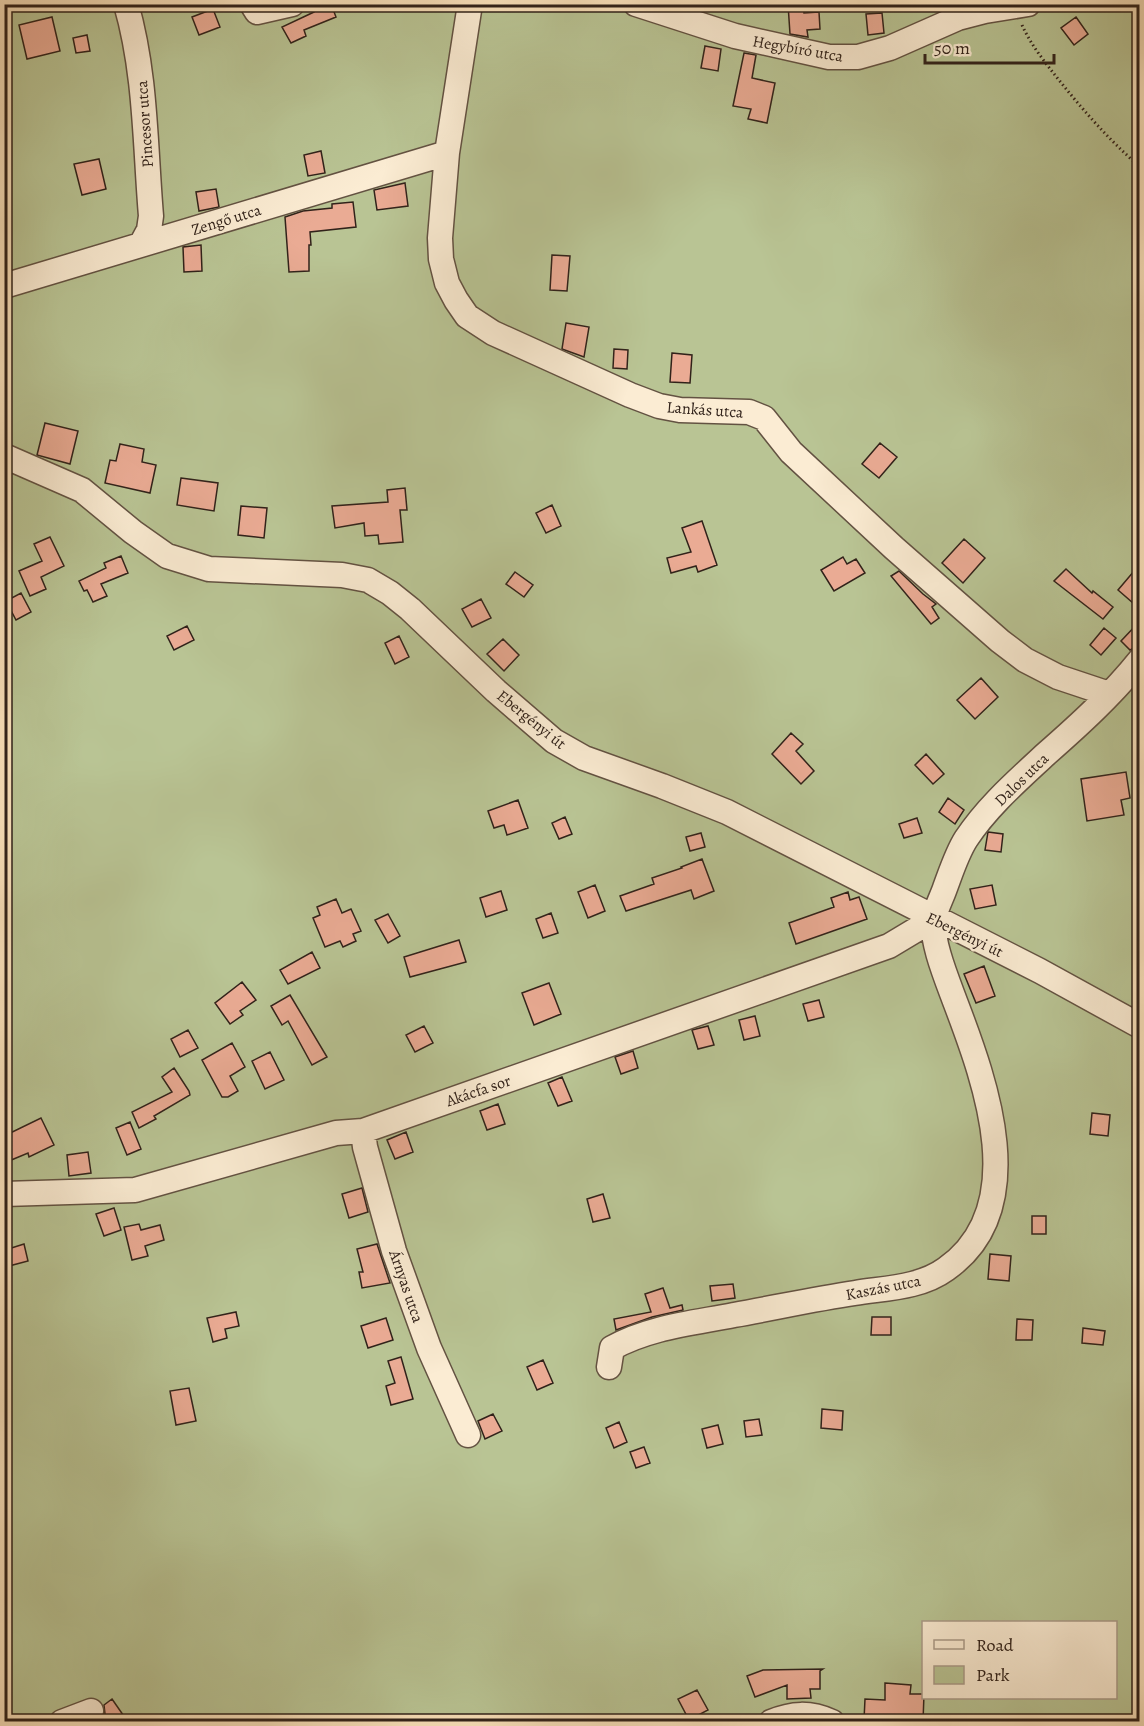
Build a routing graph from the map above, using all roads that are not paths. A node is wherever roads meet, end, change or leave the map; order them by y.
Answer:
1 (126, 4) edge
2 (252, 4) edge
3 (292, 4) edge
4 (470, 4) edge
5 (636, 4) edge
6 (1021, 6) edge
7 (447, 153) junction
8 (142, 243) junction
9 (4, 286) edge
10 (4, 456) edge
11 (1140, 660) edge
12 (1109, 694) junction
13 (934, 919) junction
14 (1140, 1026) edge
15 (363, 1131) junction
16 (4, 1194) edge
17 (609, 1367) dead end
18 (468, 1435) dead end
19 (91, 1711) dead end
20 (62, 1722) edge
21 (771, 1722) edge
22 (832, 1722) edge

1 - 8 street, Pincesor utca
2 - 3 street
4 - 7 street, Lankás utca
5 - 6 street, Hegybíró utca
7 - 8 street, Zengő utca
7 - 12 street, Lankás utca
8 - 9 street, Zengő utca
10 - 13 street, Ebergényi út
11 - 12 street, Dalos utca
12 - 13 street, Dalos utca
13 - 14 street, Ebergényi út
13 - 15 street, Akácfa sor
13 - 17 street, Kaszás utca
15 - 16 street, Akácfa sor
15 - 18 street, Árnyas utca
19 - 20 street
21 - 22 street

